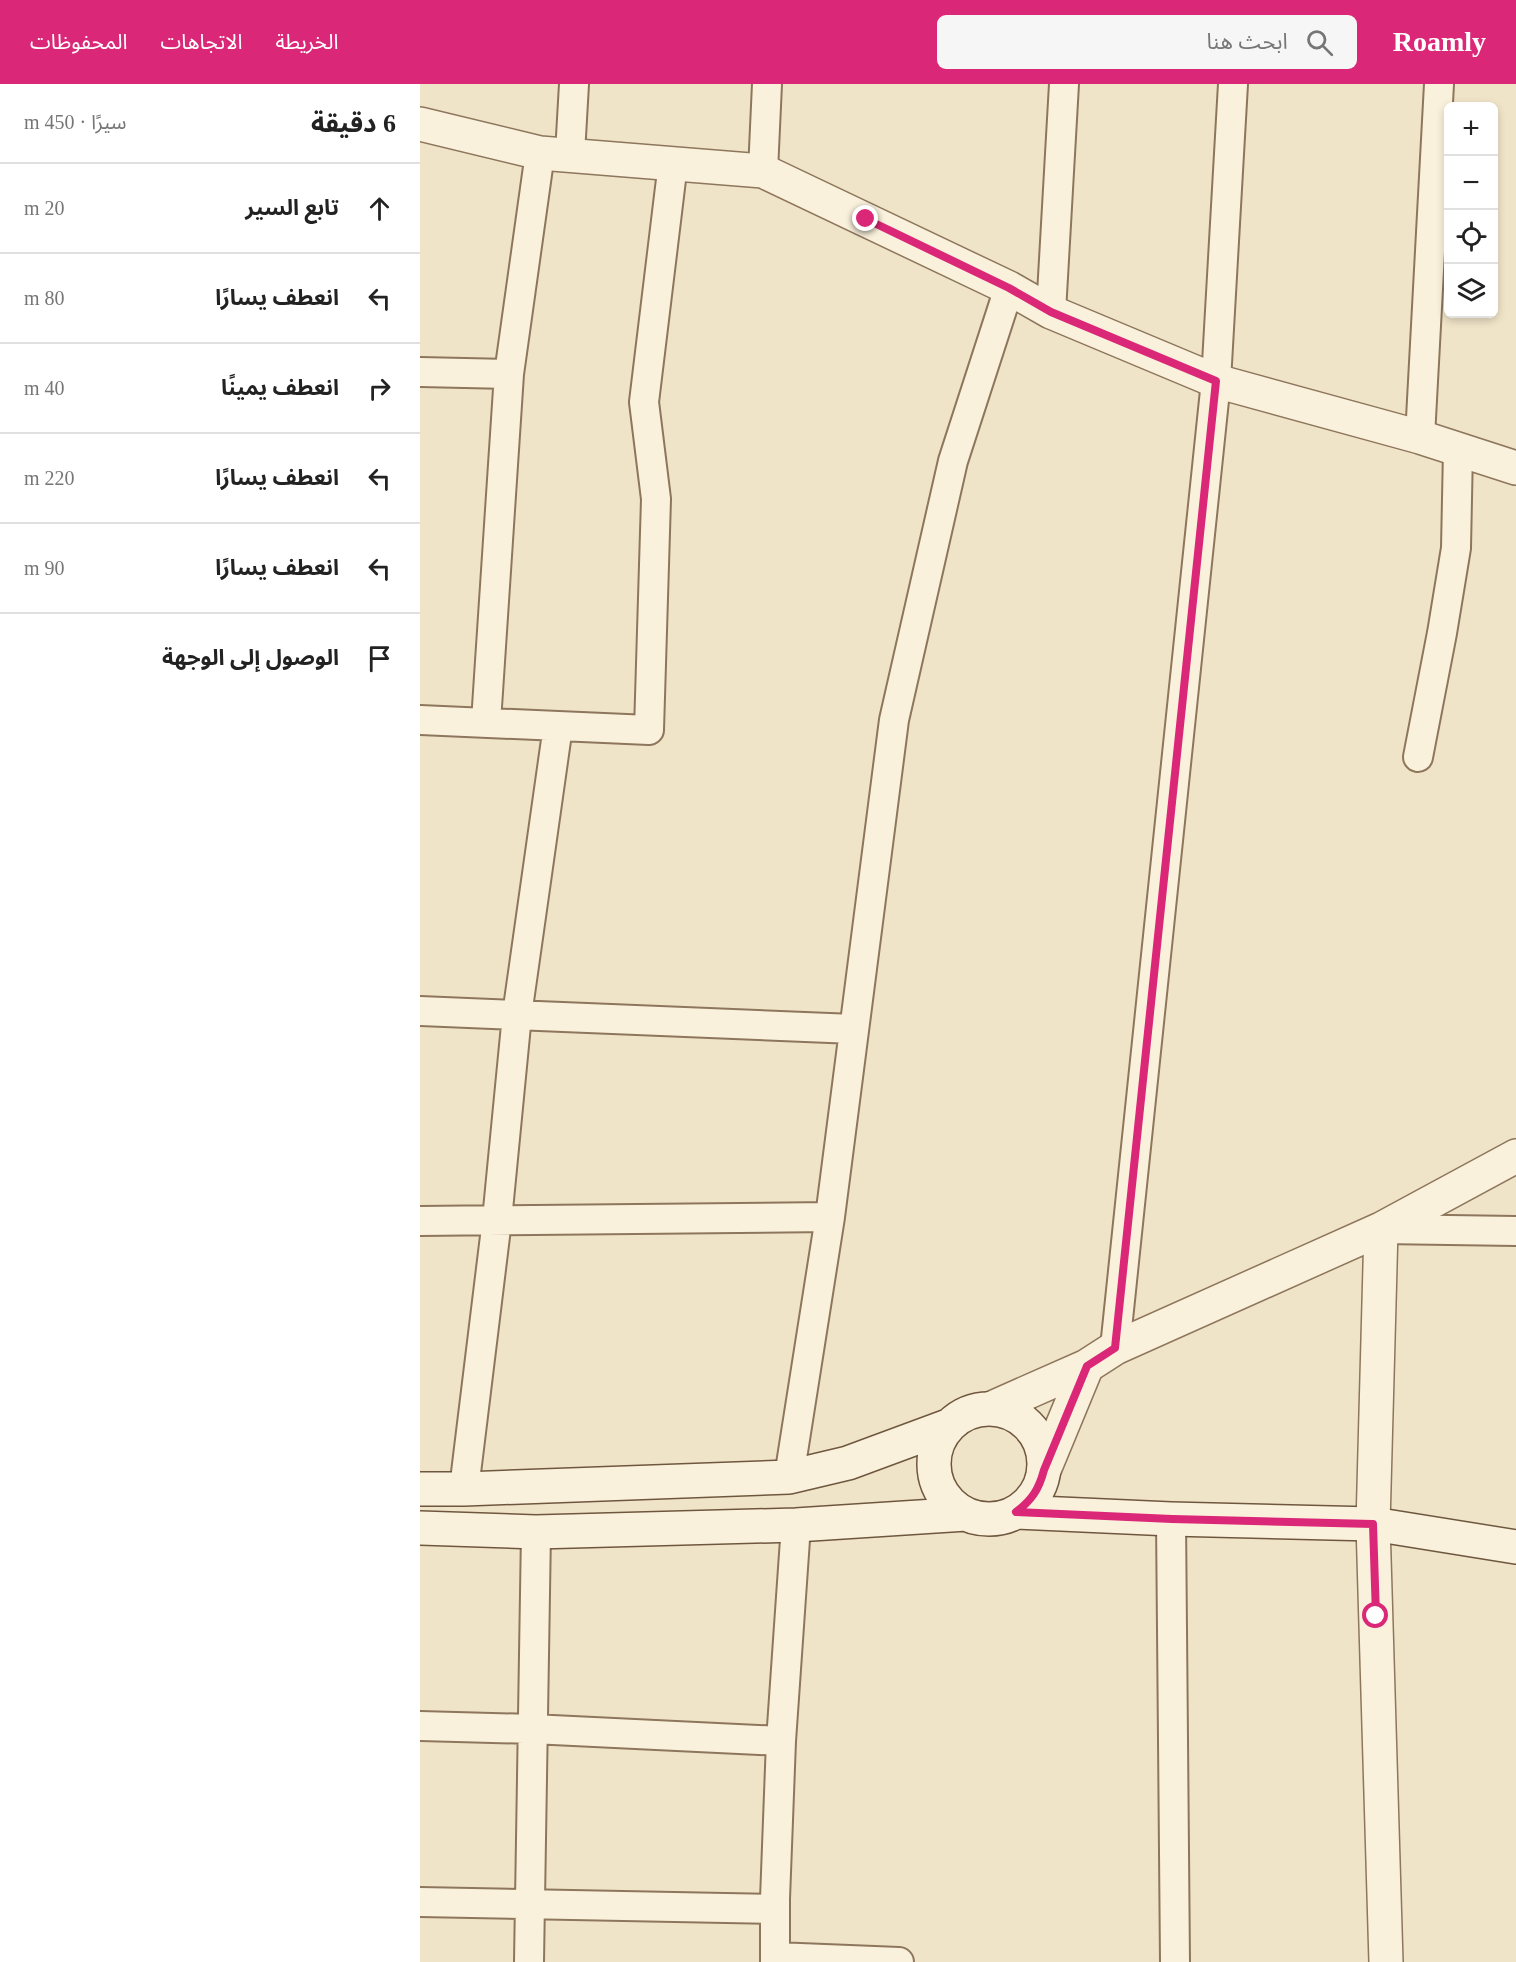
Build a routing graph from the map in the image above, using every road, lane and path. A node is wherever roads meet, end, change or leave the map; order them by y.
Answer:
1 (574, 84) edge
2 (767, 84) edge
3 (1064, 84) edge
4 (1233, 84) edge
5 (1439, 84) edge
6 (420, 124) edge
7 (555, 154) junction
8 (673, 163) junction
9 (763, 171) junction
10 (1009, 288) junction
11 (1051, 312) junction
12 (420, 372) edge
13 (509, 374) junction
14 (1216, 381) junction
15 (1420, 437) junction
16 (1458, 450) junction
17 (1516, 468) edge
18 (420, 720) edge
19 (486, 723) junction
20 (558, 726) junction
21 (1418, 756) dead end
22 (420, 1011) edge
23 (517, 1015) junction
24 (854, 1029) junction
25 (1516, 1156) edge
26 (830, 1217) junction
27 (497, 1220) junction
28 (420, 1221) edge
29 (1381, 1229) junction
30 (1516, 1231) edge
31 (1115, 1348) junction
32 (1087, 1366) junction
33 (992, 1408) junction
34 (948, 1426) junction
35 (1044, 1470) junction
36 (789, 1476) junction
37 (420, 1489) edge
38 (464, 1489) junction
39 (1016, 1512) junction
40 (966, 1514) junction
41 (1172, 1519) junction
42 (1373, 1524) junction
43 (796, 1525) junction
44 (420, 1528) edge
45 (536, 1532) junction
46 (1516, 1546) edge
47 (420, 1726) edge
48 (532, 1729) junction
49 (781, 1741) junction
50 (420, 1902) edge
51 (530, 1904) junction
52 (776, 1909) junction
53 (775, 1960) edge
54 (529, 1962) edge
55 (898, 1962) edge
56 (1175, 1962) edge
57 (1386, 1962) edge

1 - 7 street
2 - 9 street
3 - 11 street
4 - 14 street
5 - 15 street
6 - 7 street
7 - 8 street
7 - 13 street
8 - 9 street
8 - 20 street
9 - 10 street
10 - 11 street
10 - 24 street
11 - 14 street
12 - 13 street
13 - 19 street
14 - 15 street
14 - 31 street
15 - 16 street
16 - 17 street
16 - 21 street
18 - 19 street
19 - 20 street
20 - 23 street
22 - 23 street
23 - 24 street
23 - 27 street
24 - 26 street
25 - 29 street
26 - 27 street
26 - 36 street
27 - 28 street
27 - 38 street
29 - 30 street
29 - 31 street
29 - 42 street
31 - 32 street
32 - 33 street
32 - 35 street
33 - 34 street
33 - 35 street
34 - 36 street
34 - 40 street
35 - 39 street
36 - 38 street
37 - 38 street
39 - 40 street
39 - 41 street
40 - 43 street
41 - 42 street
41 - 56 street
42 - 46 street
42 - 57 street
43 - 45 street
43 - 49 street
44 - 45 street
45 - 48 street
47 - 48 street
48 - 49 street
48 - 51 street
49 - 52 street
50 - 51 street
51 - 52 street
51 - 54 street
52 - 53 street
53 - 55 street

